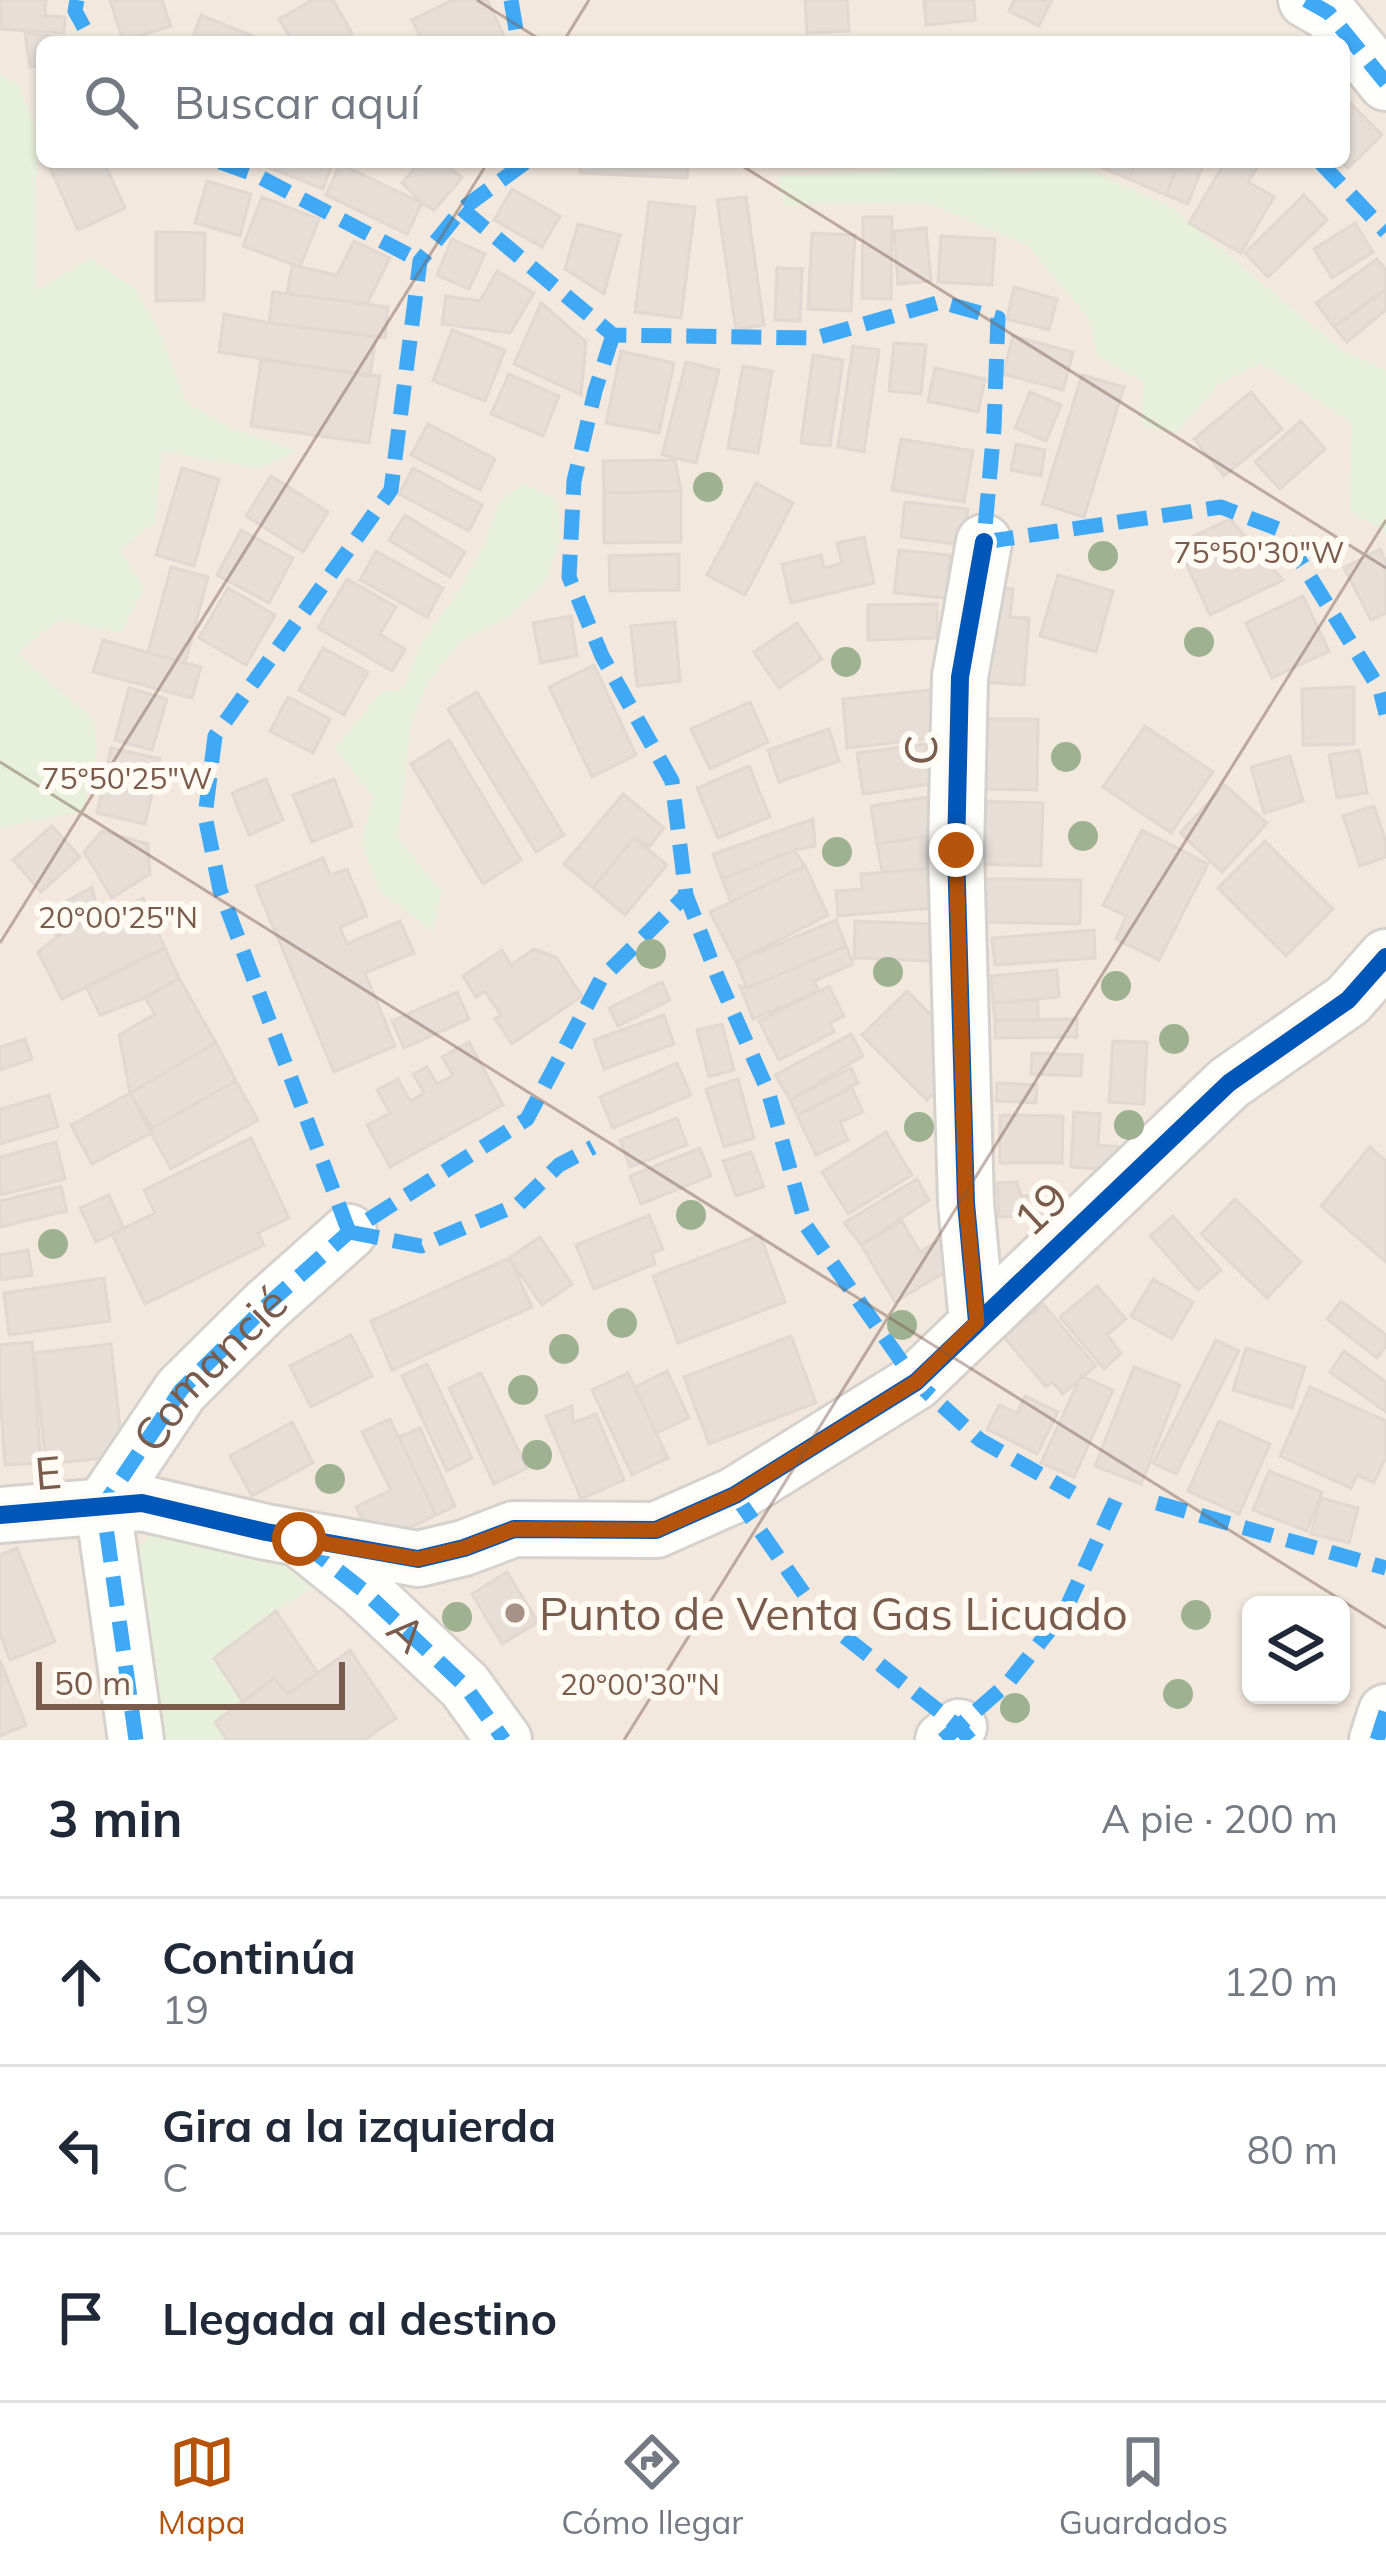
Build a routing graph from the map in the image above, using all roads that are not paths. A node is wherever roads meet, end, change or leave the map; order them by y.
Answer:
1 (1306, 0) edge
2 (1348, 36) edge
3 (1350, 39) edge
4 (1386, 83) edge
5 (985, 542) dead end
6 (1386, 957) edge
7 (349, 1232) dead end
8 (977, 1322) junction
9 (104, 1506) junction
10 (0, 1515) edge
11 (299, 1539) junction
12 (1386, 1712) edge
13 (136, 1740) edge
14 (504, 1740) edge
15 (1377, 1740) edge

1 - 2 street
3 - 4 street
5 - 8 street, C
6 - 8 street, 19
7 - 9 street, Comancié
8 - 11 street, 19
9 - 10 street, E
9 - 11 street, 19
9 - 13 street
11 - 14 street, A
12 - 15 street

